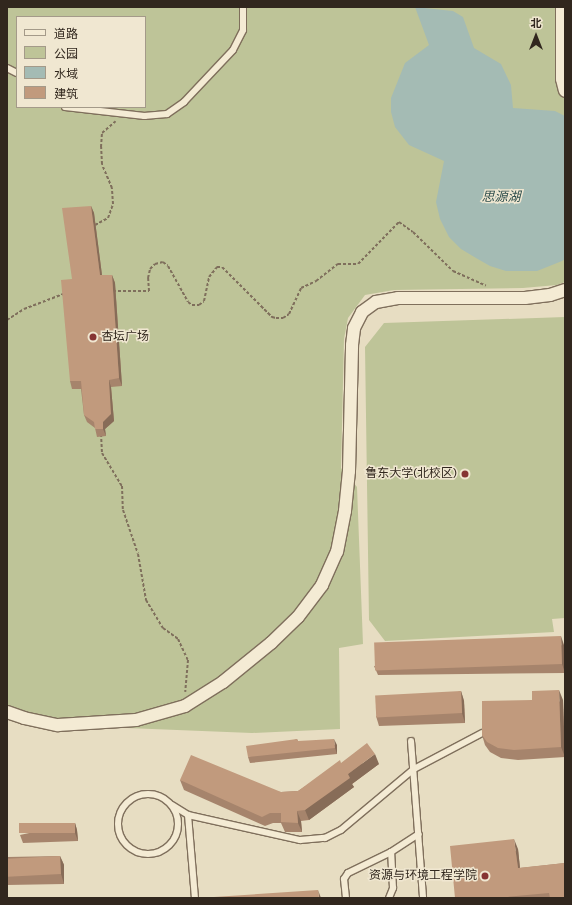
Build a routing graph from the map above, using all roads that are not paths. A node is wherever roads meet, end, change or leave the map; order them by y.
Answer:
1 (243, 7) edge
2 (562, 7) edge
3 (7, 68) edge
4 (16, 72) edge
5 (565, 90) edge
6 (73, 108) edge
7 (565, 290) edge
8 (7, 712) edge
9 (482, 733) edge
10 (412, 741) dead end
11 (414, 769) junction
12 (172, 805) junction
13 (188, 815) junction
14 (419, 834) junction
15 (391, 852) junction
16 (195, 898) edge
17 (346, 898) edge
18 (389, 898) edge
19 (423, 898) edge

1 - 6 lane
2 - 5 street
3 - 4 lane
7 - 8 street
9 - 11 lane
10 - 11 lane
11 - 13 lane
11 - 14 lane
12 - 12 lane
12 - 13 lane
13 - 16 lane
14 - 15 lane
14 - 19 lane
15 - 17 lane
15 - 18 lane

